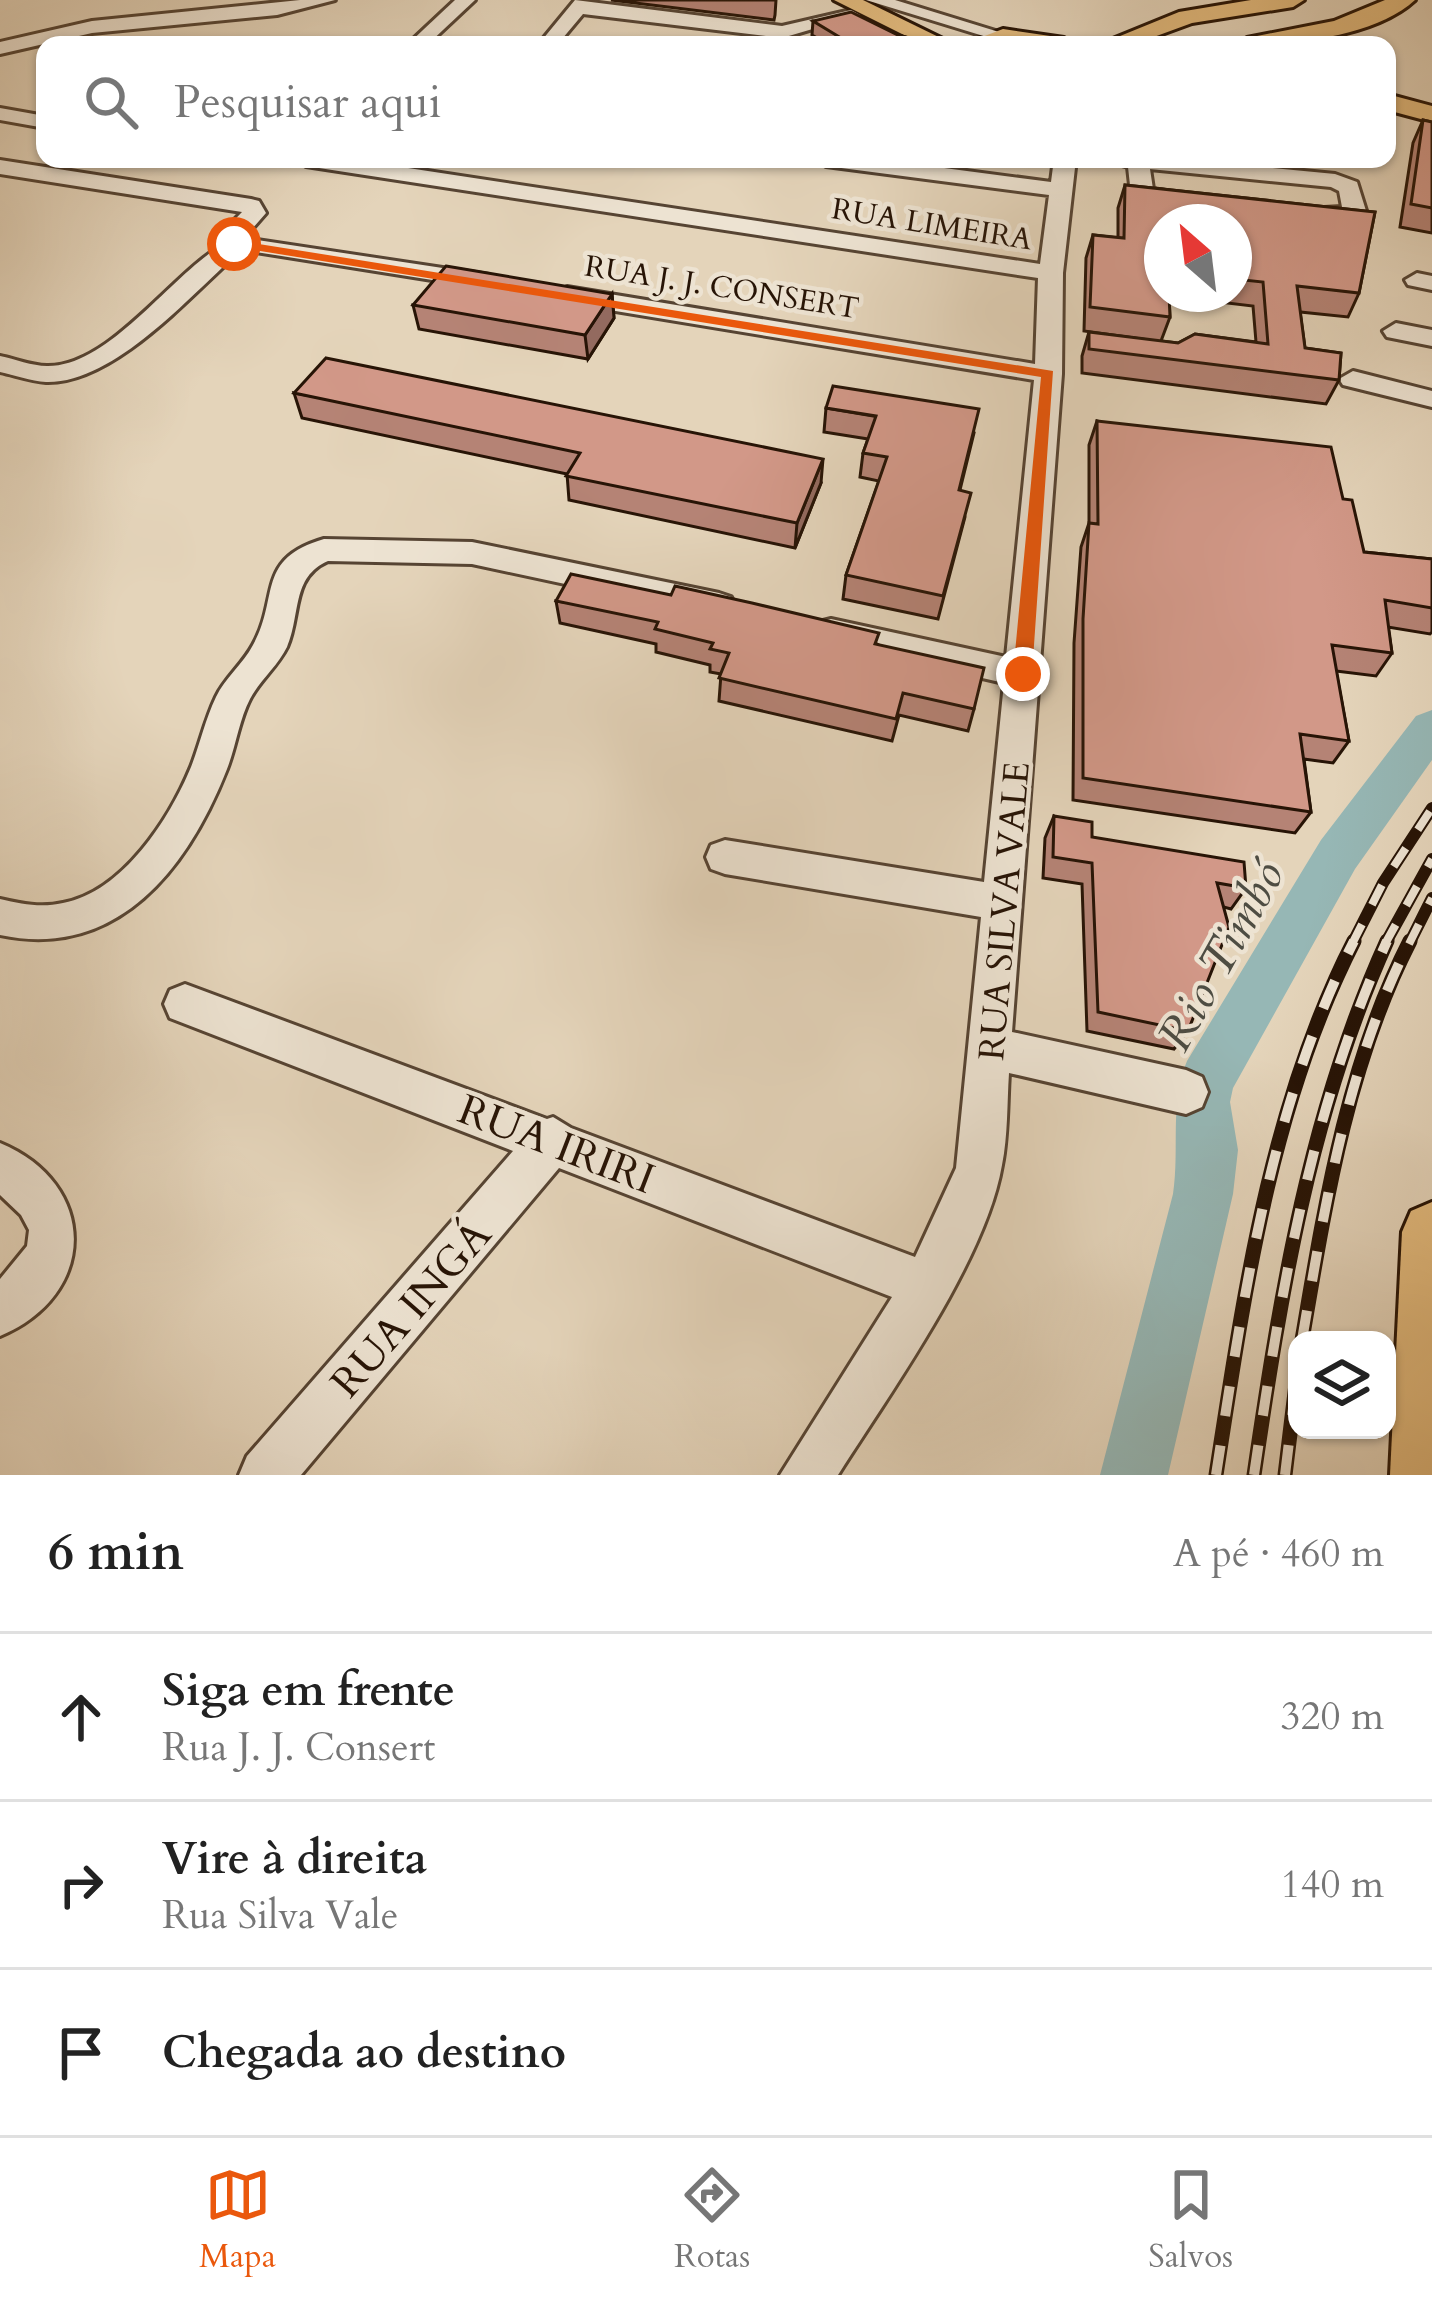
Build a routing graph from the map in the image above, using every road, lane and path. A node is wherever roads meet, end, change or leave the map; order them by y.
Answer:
1 (197, 0) edge
2 (229, 0) edge
3 (326, 0) edge
4 (466, 0) edge
5 (823, 0) edge
6 (875, 0) edge
7 (1404, 0) edge
8 (1283, 2) edge
9 (582, 4) edge
10 (848, 8) edge
11 (1432, 12) edge
12 (57, 36) edge
13 (426, 36) edge
14 (555, 36) edge
15 (897, 36) edge
16 (920, 36) edge
17 (1003, 36) edge
18 (1135, 36) edge
19 (1308, 36) edge
20 (1372, 36) edge
21 (36, 40) edge
22 (0, 48) edge
23 (1396, 107) edge
24 (0, 115) edge
25 (1432, 115) edge
26 (36, 121) edge
27 (0, 167) edge
28 (434, 168) edge
29 (960, 168) edge
30 (1139, 168) edge
31 (1199, 168) edge
32 (1064, 175) edge
33 (1215, 204) edge
34 (1281, 211) edge
35 (237, 246) junction
36 (1051, 273) junction
37 (1396, 331) dead end
38 (1432, 338) edge
39 (1055, 352) junction
40 (0, 364) edge
41 (1353, 380) dead end
42 (1432, 399) edge
43 (746, 611) edge
44 (792, 622) edge
45 (1023, 674) junction
46 (725, 857) dead end
47 (1004, 903) junction
48 (0, 917) edge
49 (185, 1004) dead end
50 (991, 1048) junction
51 (1186, 1092) dead end
52 (553, 1140) junction
53 (0, 1166) edge
54 (1432, 1232) edge
55 (927, 1286) junction
56 (0, 1311) edge
57 (266, 1475) edge
58 (807, 1475) edge
59 (1424, 1475) edge

1 - 2 street
3 - 12 street
4 - 13 street
5 - 10 street
6 - 17 street
7 - 19 main road
8 - 18 main road
9 - 10 street
9 - 14 street
10 - 15 street
10 - 16 main road
11 - 20 main road
21 - 22 street
23 - 25 main road
24 - 26 street
27 - 35 street
28 - 36 street, RUA LIMEIRA
29 - 32 street
30 - 33 street
31 - 34 street
32 - 36 street, RUA SILVA VALE
35 - 39 street, RUA J. J. CONSERT
35 - 40 street
36 - 39 street, RUA SILVA VALE
37 - 38 street
39 - 45 street, RUA SILVA VALE
41 - 42 street
43 - 48 street
44 - 45 street
45 - 47 street, RUA SILVA VALE
46 - 47 street
47 - 50 street, RUA SILVA VALE
49 - 52 street, RUA IRIRI
50 - 51 street
50 - 55 street, RUA SILVA VALE
52 - 55 street, RUA IRIRI
52 - 57 street, RUA INGÁ
53 - 56 street
54 - 59 main road
55 - 58 street, RUA SILVA VALE

